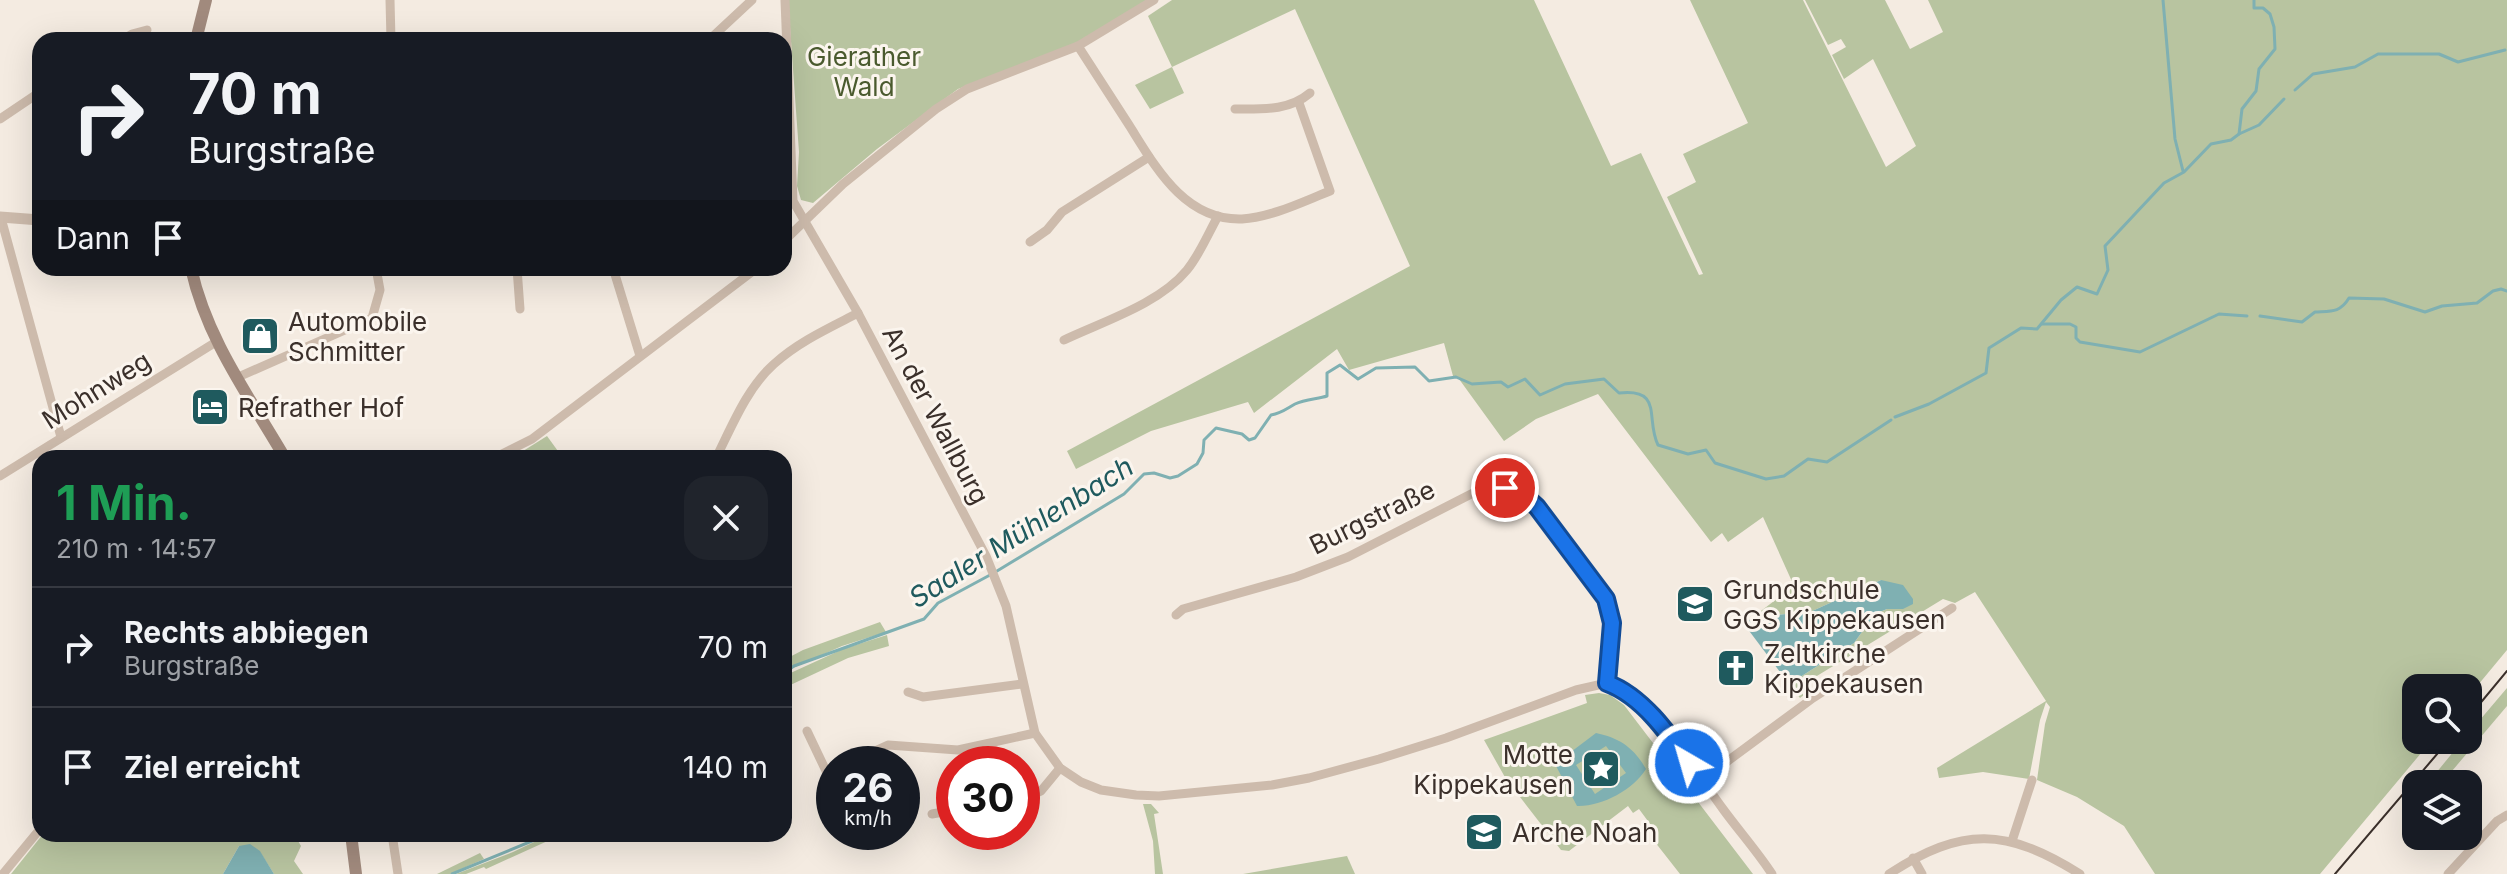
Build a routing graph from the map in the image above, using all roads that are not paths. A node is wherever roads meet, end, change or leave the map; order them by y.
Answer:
1 (206, 0) edge
2 (390, 0) edge
3 (752, 0) edge
4 (785, 0) edge
5 (1154, 0) edge
6 (147, 30) dead end
7 (140, 32) edge
8 (198, 32) edge
9 (391, 32) edge
10 (718, 32) edge
11 (786, 32) edge
12 (1078, 46) junction
13 (1310, 93) dead end
14 (32, 97) edge
15 (1299, 103) junction
16 (1235, 109) dead end
17 (0, 119) edge
18 (1149, 157) junction
19 (792, 176) edge
20 (1218, 216) junction
21 (0, 218) edge
22 (32, 220) edge
23 (804, 222) junction
24 (792, 233) edge
25 (1030, 242) dead end
26 (193, 276) edge
27 (377, 276) edge
28 (518, 276) edge
29 (615, 276) edge
30 (746, 276) edge
31 (520, 309) dead end
32 (858, 313) junction
33 (1064, 340) dead end
34 (216, 342) junction
35 (640, 356) junction
36 (236, 378) junction
37 (61, 437) junction
38 (41, 450) edge
39 (280, 450) edge
40 (510, 450) edge
41 (720, 450) edge
42 (32, 456) edge
43 (0, 476) edge
44 (1952, 608) dead end
45 (1176, 615) dead end
46 (1607, 683) junction
47 (1022, 684) junction
48 (908, 692) dead end
49 (807, 731) dead end
50 (1035, 733) junction
51 (920, 747) edge
52 (816, 750) edge
53 (1060, 768) junction
54 (1702, 780) junction
55 (2032, 780) dead end
56 (1040, 791) edge
57 (936, 813) edge
58 (932, 814) dead end
59 (2507, 815) edge
60 (32, 839) edge
61 (2012, 841) junction
62 (352, 842) edge
63 (393, 842) edge
64 (1913, 858) junction
65 (3, 874) edge
66 (356, 874) edge
67 (398, 874) edge
68 (1772, 874) edge
69 (1889, 874) edge
70 (1922, 874) edge
71 (2080, 874) edge
72 (2448, 874) edge

1 - 8 main road
2 - 9 street
3 - 10 street
4 - 11 street, An der Wallburg
5 - 12 street
6 - 7 street
12 - 18 street
12 - 23 street
13 - 15 street
14 - 17 street
15 - 16 street
15 - 20 street
18 - 20 street
18 - 25 street
19 - 23 street, An der Wallburg
20 - 33 street
21 - 22 street
21 - 37 street
23 - 24 street
23 - 32 street, An der Wallburg
26 - 34 main road
27 - 36 street
28 - 31 street
29 - 35 street
30 - 35 street
32 - 41 street
32 - 47 street, An der Wallburg
34 - 36 main road
34 - 37 street, Mohnweg
35 - 40 street
36 - 39 main road
37 - 38 street, Mohnweg
42 - 43 street, Mohnweg
44 - 54 street
45 - 46 street, Burgstraße
46 - 53 street, An der Wallburg
46 - 54 street
47 - 48 street
47 - 50 street, An der Wallburg
49 - 52 street
50 - 51 street
50 - 53 street, An der Wallburg
53 - 56 street
54 - 68 street
55 - 61 street
57 - 58 street
59 - 72 street
60 - 65 street
61 - 64 street
61 - 71 street
62 - 66 main road
63 - 67 street
64 - 69 street
64 - 70 street

